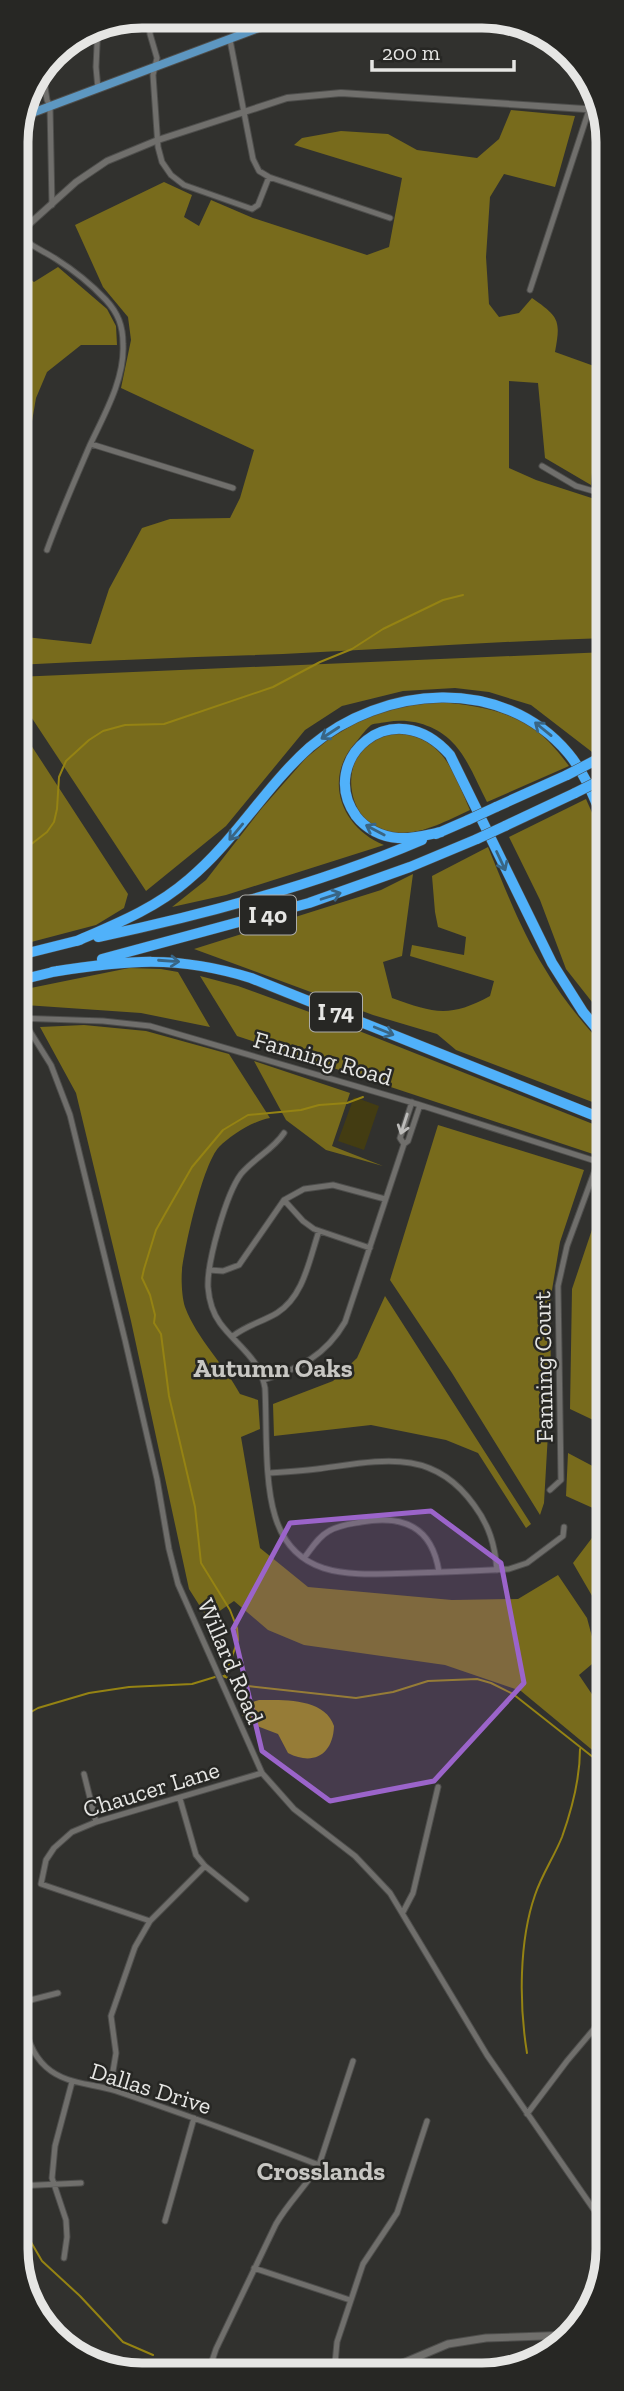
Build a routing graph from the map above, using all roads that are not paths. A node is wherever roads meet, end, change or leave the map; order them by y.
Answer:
1 (150, 28) edge
2 (260, 28) edge
3 (97, 37) edge
4 (230, 40) junction
5 (155, 68) junction
6 (45, 83) edge
7 (98, 89) junction
8 (51, 106) junction
9 (589, 110) joint
10 (246, 111) junction
11 (32, 113) edge
12 (158, 140) junction
13 (269, 177) junction
14 (52, 205) junction
15 (390, 218) dead end
16 (28, 226) edge
17 (28, 245) edge
18 (530, 290) dead end
19 (91, 444) junction
20 (542, 467) dead end
21 (233, 488) dead end
22 (596, 492) edge
23 (47, 550) dead end
24 (596, 760) edge
25 (596, 782) edge
26 (596, 805) edge
27 (441, 832) junction
28 (77, 941) junction
29 (28, 954) edge
30 (52, 972) junction
31 (28, 978) edge
32 (28, 1018) edge
33 (596, 1028) edge
34 (28, 1030) edge
35 (412, 1102) junction
36 (420, 1105) junction
37 (596, 1116) edge
38 (284, 1133) dead end
39 (404, 1144) junction
40 (596, 1160) edge
41 (596, 1166) edge
42 (385, 1199) junction
43 (284, 1200) junction
44 (319, 1231) junction
45 (370, 1248) junction
46 (209, 1270) junction
47 (233, 1336) junction
48 (263, 1380) junction
49 (269, 1473) junction
50 (550, 1490) dead end
51 (565, 1527) dead end
52 (304, 1558) junction
53 (497, 1570) junction
54 (439, 1572) junction
55 (262, 1773) junction
56 (84, 1774) dead end
57 (438, 1787) dead end
58 (180, 1799) junction
59 (96, 1822) junction
60 (205, 1866) junction
61 (246, 1899) dead end
62 (403, 1912) junction
63 (150, 1921) junction
64 (58, 1993) dead end
65 (28, 1999) edge
66 (596, 2027) edge
67 (28, 2038) edge
68 (353, 2061) dead end
69 (72, 2082) junction
70 (110, 2089) junction
71 (527, 2114) junction
72 (194, 2118) junction
73 (427, 2121) dead end
74 (319, 2165) junction
75 (81, 2183) dead end
76 (54, 2184) junction
77 (28, 2185) edge
78 (596, 2213) edge
79 (165, 2221) dead end
80 (64, 2258) dead end
81 (254, 2268) junction
82 (349, 2300) junction
83 (557, 2335) edge
84 (212, 2363) edge
85 (335, 2363) edge
86 (403, 2363) edge

1 - 5 street
2 - 4 main road
3 - 7 street
4 - 5 main road
4 - 10 street
5 - 7 main road
5 - 12 street
6 - 8 street
7 - 8 main road
8 - 11 main road
8 - 14 street
9 - 10 street
9 - 18 street
10 - 12 street
10 - 13 street
12 - 13 street
12 - 14 street
13 - 15 street
14 - 16 street
17 - 19 street
19 - 21 street
19 - 23 street
20 - 22 street
24 - 27 highway, I 40, bridge
30 -> 25 highway, I 40, bridge
26 -> 28 highway
27 - 28 highway, I 40
27 -> 33 highway
28 - 29 highway, I 40
30 - 31 highway, I 40
30 -> 37 highway, I 74
32 - 35 street, Fanning Road
34 - 55 street, Willard Road
35 - 36 street, Fanning Road
35 -> 39 street
36 - 39 street
36 - 40 street, Fanning Road
38 - 46 street
39 - 42 street
41 - 50 street, Fanning Court
42 - 43 street
42 - 45 street
43 - 44 street
43 - 46 street
44 - 45 street
44 - 47 street
45 - 48 street
46 - 47 street
47 - 48 street
48 - 49 street
49 - 52 street
49 - 53 street
51 - 53 street
52 - 54 street
52 - 54 street
53 - 54 street
55 - 58 street, Chaucer Lane
55 - 62 street, Willard Road
56 - 59 street
57 - 62 street
58 - 59 street, Chaucer Lane
58 - 60 street
59 - 63 street, Chaucer Lane
60 - 61 street
60 - 63 street
62 - 71 street, Willard Road
63 - 70 street
64 - 65 street
66 - 71 street
67 - 69 street, Dallas Drive
68 - 74 street
69 - 70 street, Dallas Drive
69 - 76 street
70 - 72 street, Dallas Drive
71 - 78 street, Willard Road
72 - 74 street, Dallas Drive
72 - 79 street
73 - 82 street
74 - 81 street
75 - 76 street
76 - 77 street
76 - 80 street
81 - 82 street
81 - 84 street
82 - 85 street
83 - 86 main road

